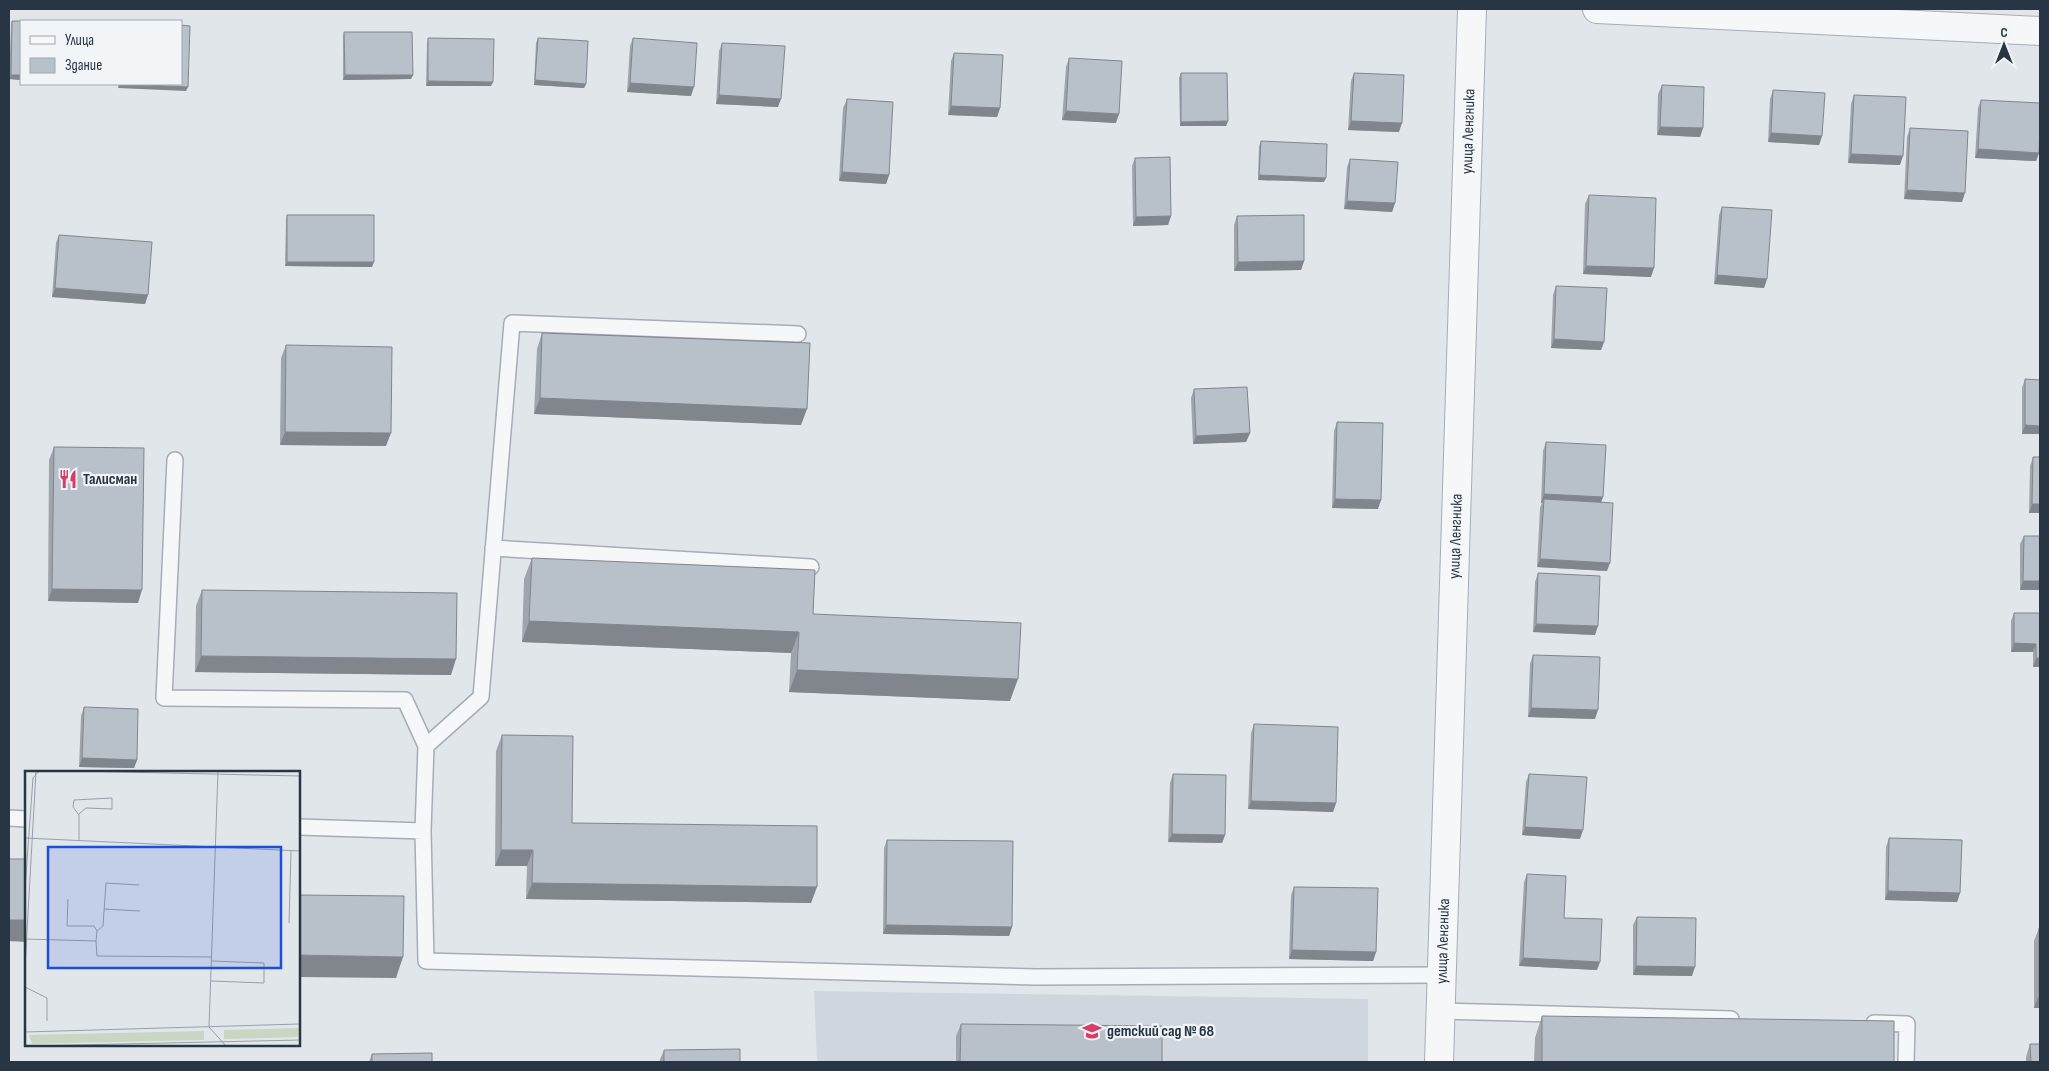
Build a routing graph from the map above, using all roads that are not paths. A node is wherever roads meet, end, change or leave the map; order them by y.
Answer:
1 (1472, 9) edge
2 (1597, 9) edge
3 (2040, 30) edge
4 (798, 334) dead end
5 (175, 460) dead end
6 (493, 548) junction
7 (812, 568) edge
8 (426, 746) junction
9 (9, 818) edge
10 (25, 819) edge
11 (300, 827) edge
12 (423, 831) junction
13 (1441, 975) junction
14 (1440, 1011) junction
15 (1748, 1019) edge
16 (1857, 1022) edge
17 (1439, 1062) edge
18 (1906, 1062) edge

1 - 13 street, улица Ленгника
2 - 3 street
4 - 6 lane
5 - 8 lane
6 - 7 lane
6 - 8 lane
8 - 12 lane
9 - 10 lane
11 - 12 lane
12 - 13 lane
13 - 14 street, улица Ленгника
14 - 15 lane
14 - 17 street, улица Ленгника
16 - 18 lane

